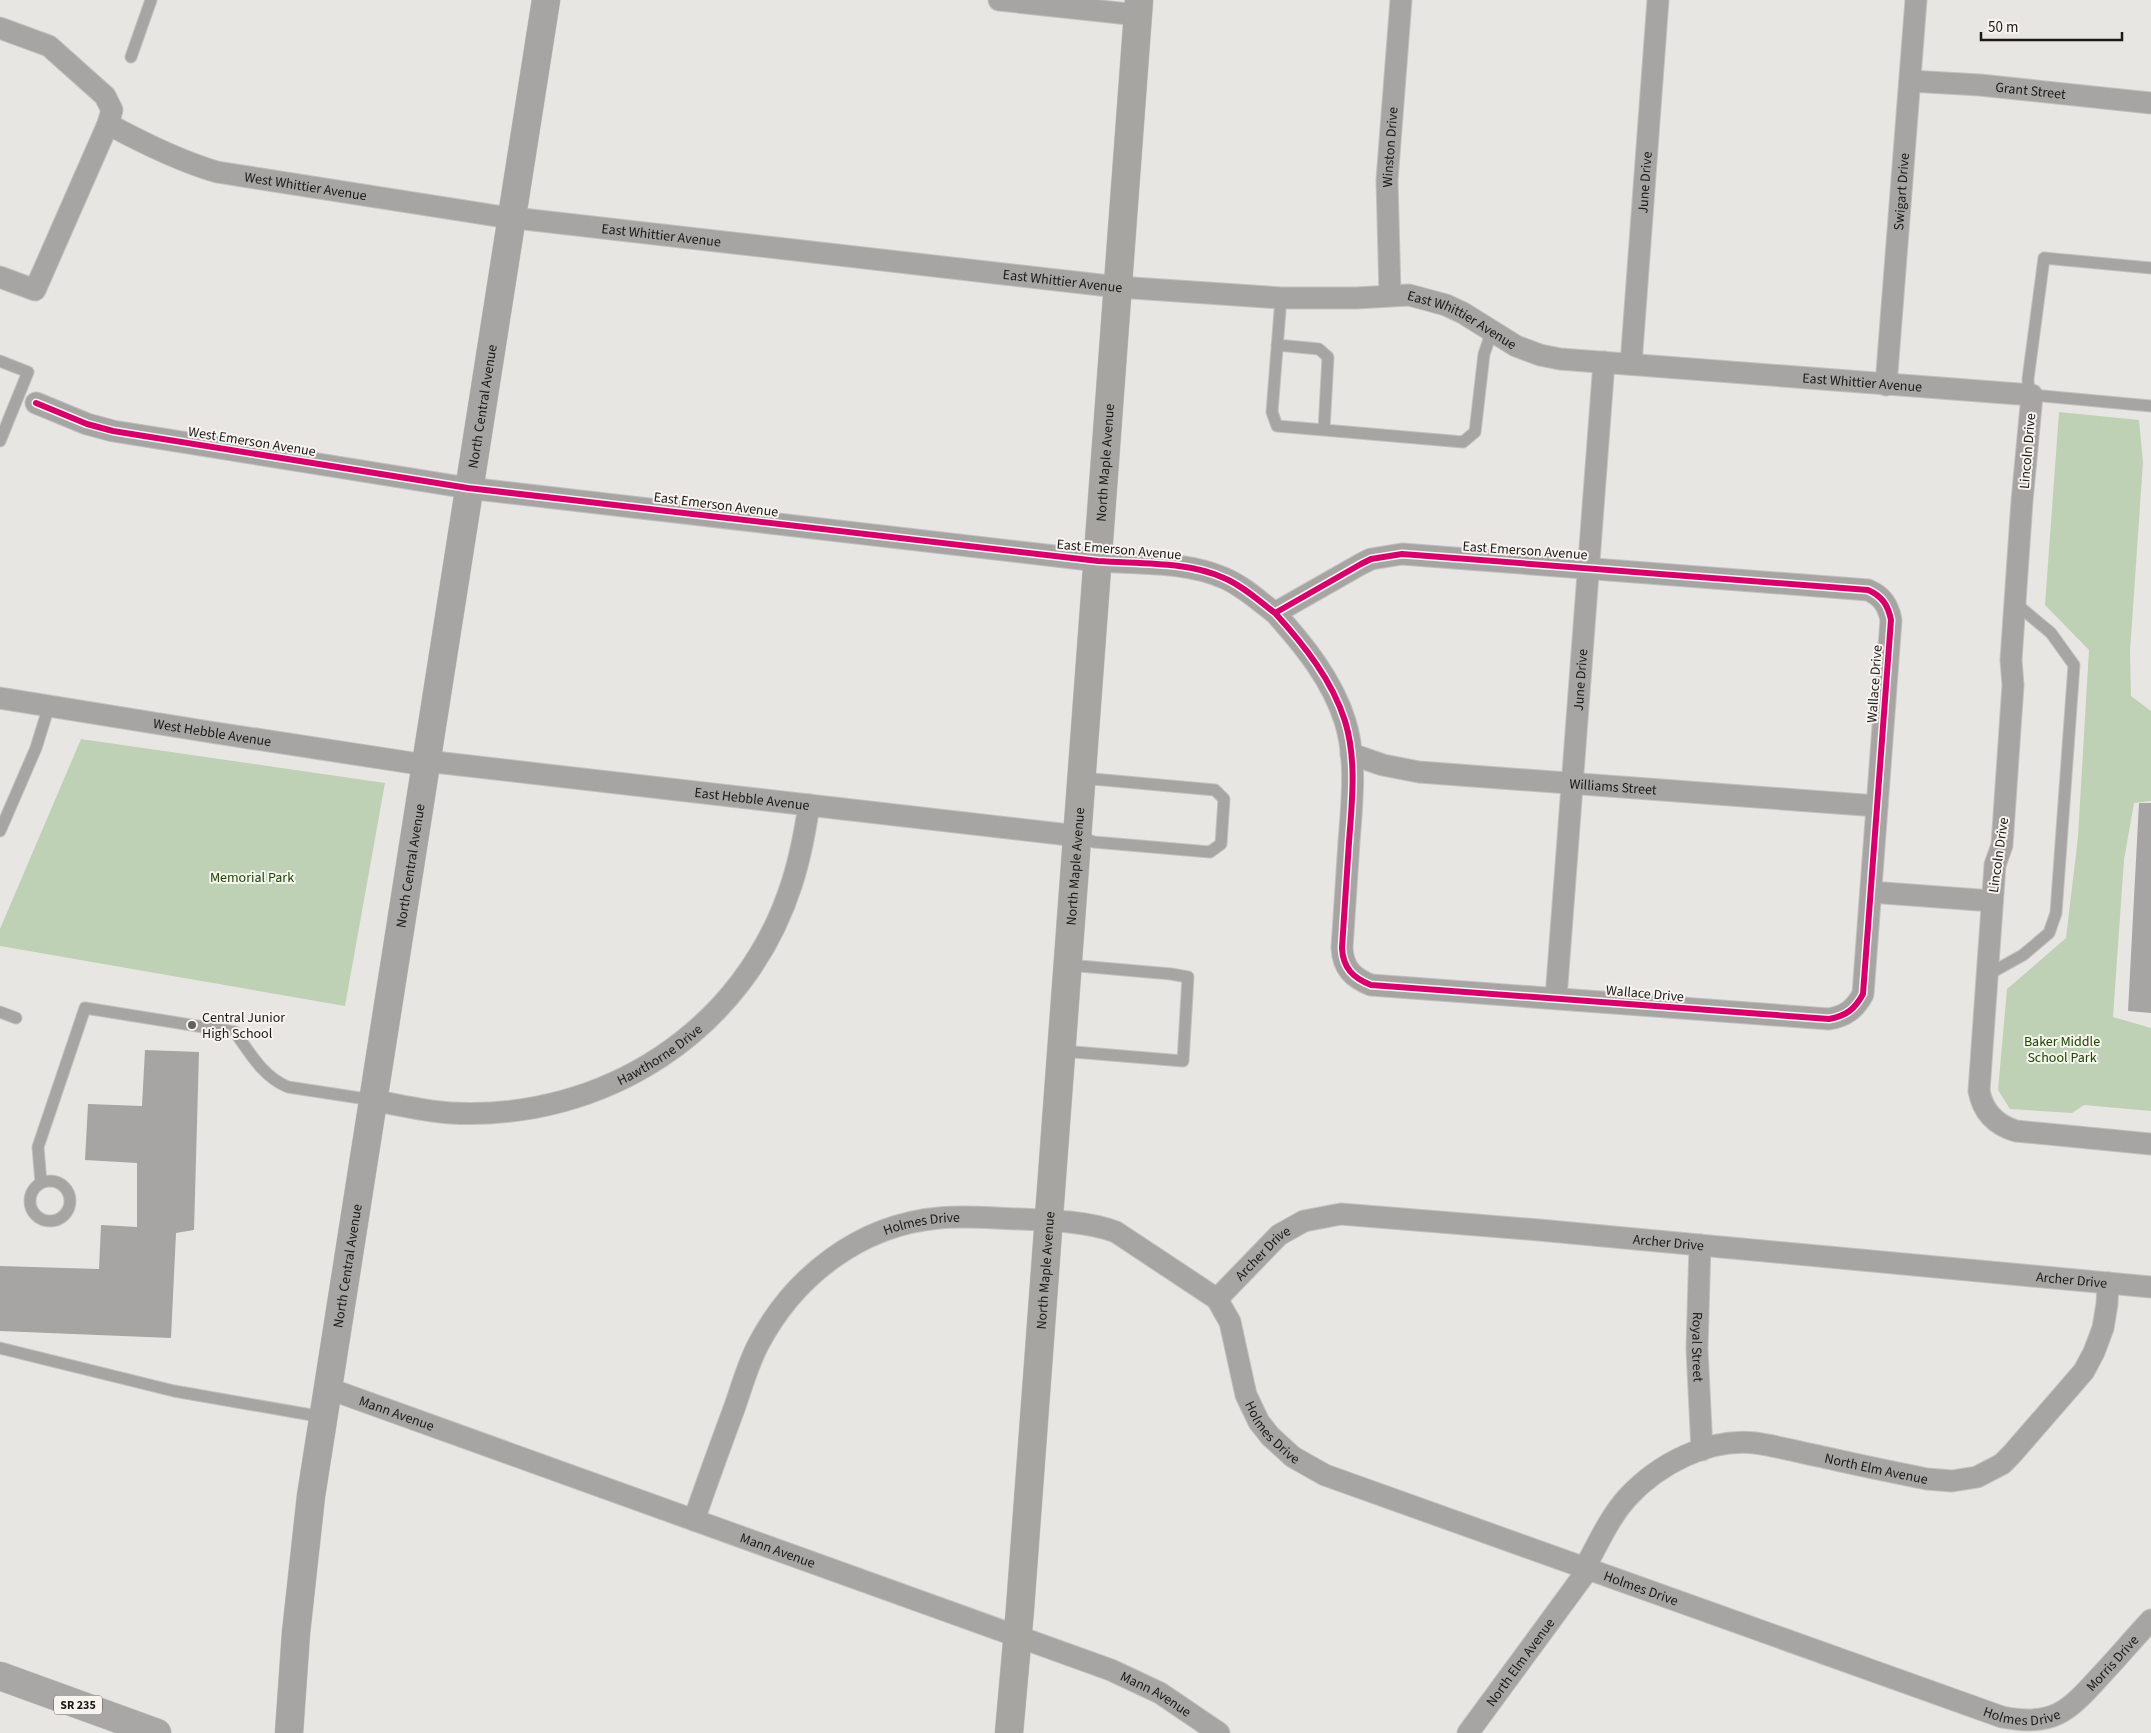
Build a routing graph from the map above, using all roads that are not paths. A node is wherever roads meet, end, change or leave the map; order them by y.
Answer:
1 (152, 0) edge
2 (546, 0) edge
3 (999, 0) edge
4 (1401, 0) edge
5 (1658, 0) edge
6 (1916, 0) edge
7 (1139, 8) edge
8 (0, 28) edge
9 (132, 58) dead end
10 (1910, 81) junction
11 (2151, 103) edge
12 (108, 124) junction
13 (511, 216) junction
14 (2151, 268) edge
15 (0, 277) edge
16 (1118, 287) junction
17 (1390, 295) junction
18 (1281, 298) junction
19 (1492, 331) junction
20 (1277, 345) junction
21 (0, 361) edge
22 (1604, 362) junction
23 (1631, 364) junction
24 (1886, 385) junction
25 (2030, 395) junction
26 (36, 403) dead end
27 (2151, 406) edge
28 (1324, 430) junction
29 (0, 441) edge
30 (468, 488) junction
31 (1098, 561) junction
32 (1588, 567) junction
33 (1832, 586) joint
34 (2015, 603) junction
35 (1275, 613) junction
36 (0, 698) edge
37 (49, 706) junction
38 (1352, 754) junction
39 (426, 761) junction
40 (1082, 778) junction
41 (1572, 783) junction
42 (809, 806) junction
43 (1877, 806) junction
44 (0, 831) edge
45 (1078, 836) junction
46 (1871, 892) junction
47 (1992, 901) junction
48 (1068, 965) junction
49 (1987, 975) junction
50 (1556, 998) junction
51 (0, 1012) edge
52 (16, 1018) dead end
53 (1062, 1052) junction
54 (372, 1100) junction
55 (2151, 1144) edge
56 (41, 1183) dead end
57 (1049, 1220) junction
58 (1700, 1245) junction
59 (2108, 1283) junction
60 (2151, 1287) edge
61 (1217, 1299) junction
62 (0, 1348) edge
63 (327, 1388) junction
64 (323, 1417) junction
65 (1702, 1450) junction
66 (694, 1520) junction
67 (1587, 1567) junction
68 (2151, 1620) edge
69 (1017, 1636) junction
70 (0, 1676) edge
71 (2074, 1705) joint
72 (157, 1733) edge
73 (289, 1733) edge
74 (1009, 1733) edge
75 (1219, 1733) edge
76 (1468, 1733) edge

1 - 9 lane
2 - 13 street, North Central Avenue
3 - 7 street
4 - 17 street, Winston Drive
5 - 23 street, June Drive
6 - 10 street, Swigart Drive
7 - 16 main road, North Maple Avenue
8 - 12 street
10 - 11 street, Grant Street
10 - 24 street, Swigart Drive
12 - 13 street, West Whittier Avenue
12 - 15 street
13 - 16 street, East Whittier Avenue
13 - 30 street, North Central Avenue
14 - 25 lane
16 - 18 street, East Whittier Avenue
16 - 31 main road, North Maple Avenue
17 - 18 street, East Whittier Avenue
17 - 19 street, East Whittier Avenue
18 - 20 lane
19 - 22 street, East Whittier Avenue
19 - 28 lane
20 - 28 lane
20 - 28 lane
21 - 29 lane
22 - 23 street, East Whittier Avenue
22 - 32 street, June Drive
23 - 24 street, East Whittier Avenue
24 - 25 street, East Whittier Avenue
25 - 27 lane
25 - 34 street, Lincoln Drive
26 - 30 street, West Emerson Avenue
30 - 31 street, East Emerson Avenue
30 - 39 street, North Central Avenue
31 - 35 street, East Emerson Avenue
31 - 40 main road, North Maple Avenue
32 - 33 street, East Emerson Avenue
32 - 35 street, East Emerson Avenue
32 - 41 street, June Drive
33 - 43 street, Wallace Drive
34 - 47 street, Lincoln Drive
34 - 49 lane
35 - 38 street, Wallace Drive
36 - 37 street, West Hebble Avenue
37 - 39 street, West Hebble Avenue
37 - 44 lane
38 - 41 street, Williams Street
38 - 50 street, Wallace Drive
39 - 42 street, East Hebble Avenue
39 - 54 street, North Central Avenue
40 - 45 main road, North Maple Avenue
40 - 45 lane
41 - 43 street, Williams Street
41 - 50 street, June Drive
42 - 45 street, East Hebble Avenue
42 - 54 street, Hawthorne Drive
43 - 46 street, Wallace Drive
45 - 48 main road, North Maple Avenue
46 - 47 street
46 - 50 street, Wallace Drive
47 - 49 street, Lincoln Drive
48 - 53 main road, North Maple Avenue
48 - 53 lane
49 - 55 street, Lincoln Drive
51 - 52 lane
53 - 57 main road, North Maple Avenue
54 - 56 lane
54 - 63 street, North Central Avenue
57 - 61 street, Holmes Drive
57 - 66 street, Holmes Drive
57 - 69 main road, North Maple Avenue
58 - 59 street, Archer Drive
58 - 61 street, Archer Drive
58 - 65 street, Royal Street
59 - 60 street, Archer Drive
59 - 65 street, North Elm Avenue
61 - 67 street, Holmes Drive
62 - 64 lane
63 - 64 street, North Central Avenue
63 - 66 street, Mann Avenue
64 - 73 street, North Central Avenue
65 - 67 street, North Elm Avenue
66 - 69 street, Mann Avenue
67 - 71 street, Holmes Drive
67 - 76 street, North Elm Avenue
68 - 71 street, Morris Drive
69 - 74 main road, North Maple Avenue
69 - 75 street, Mann Avenue
70 - 72 main road, SR 235

